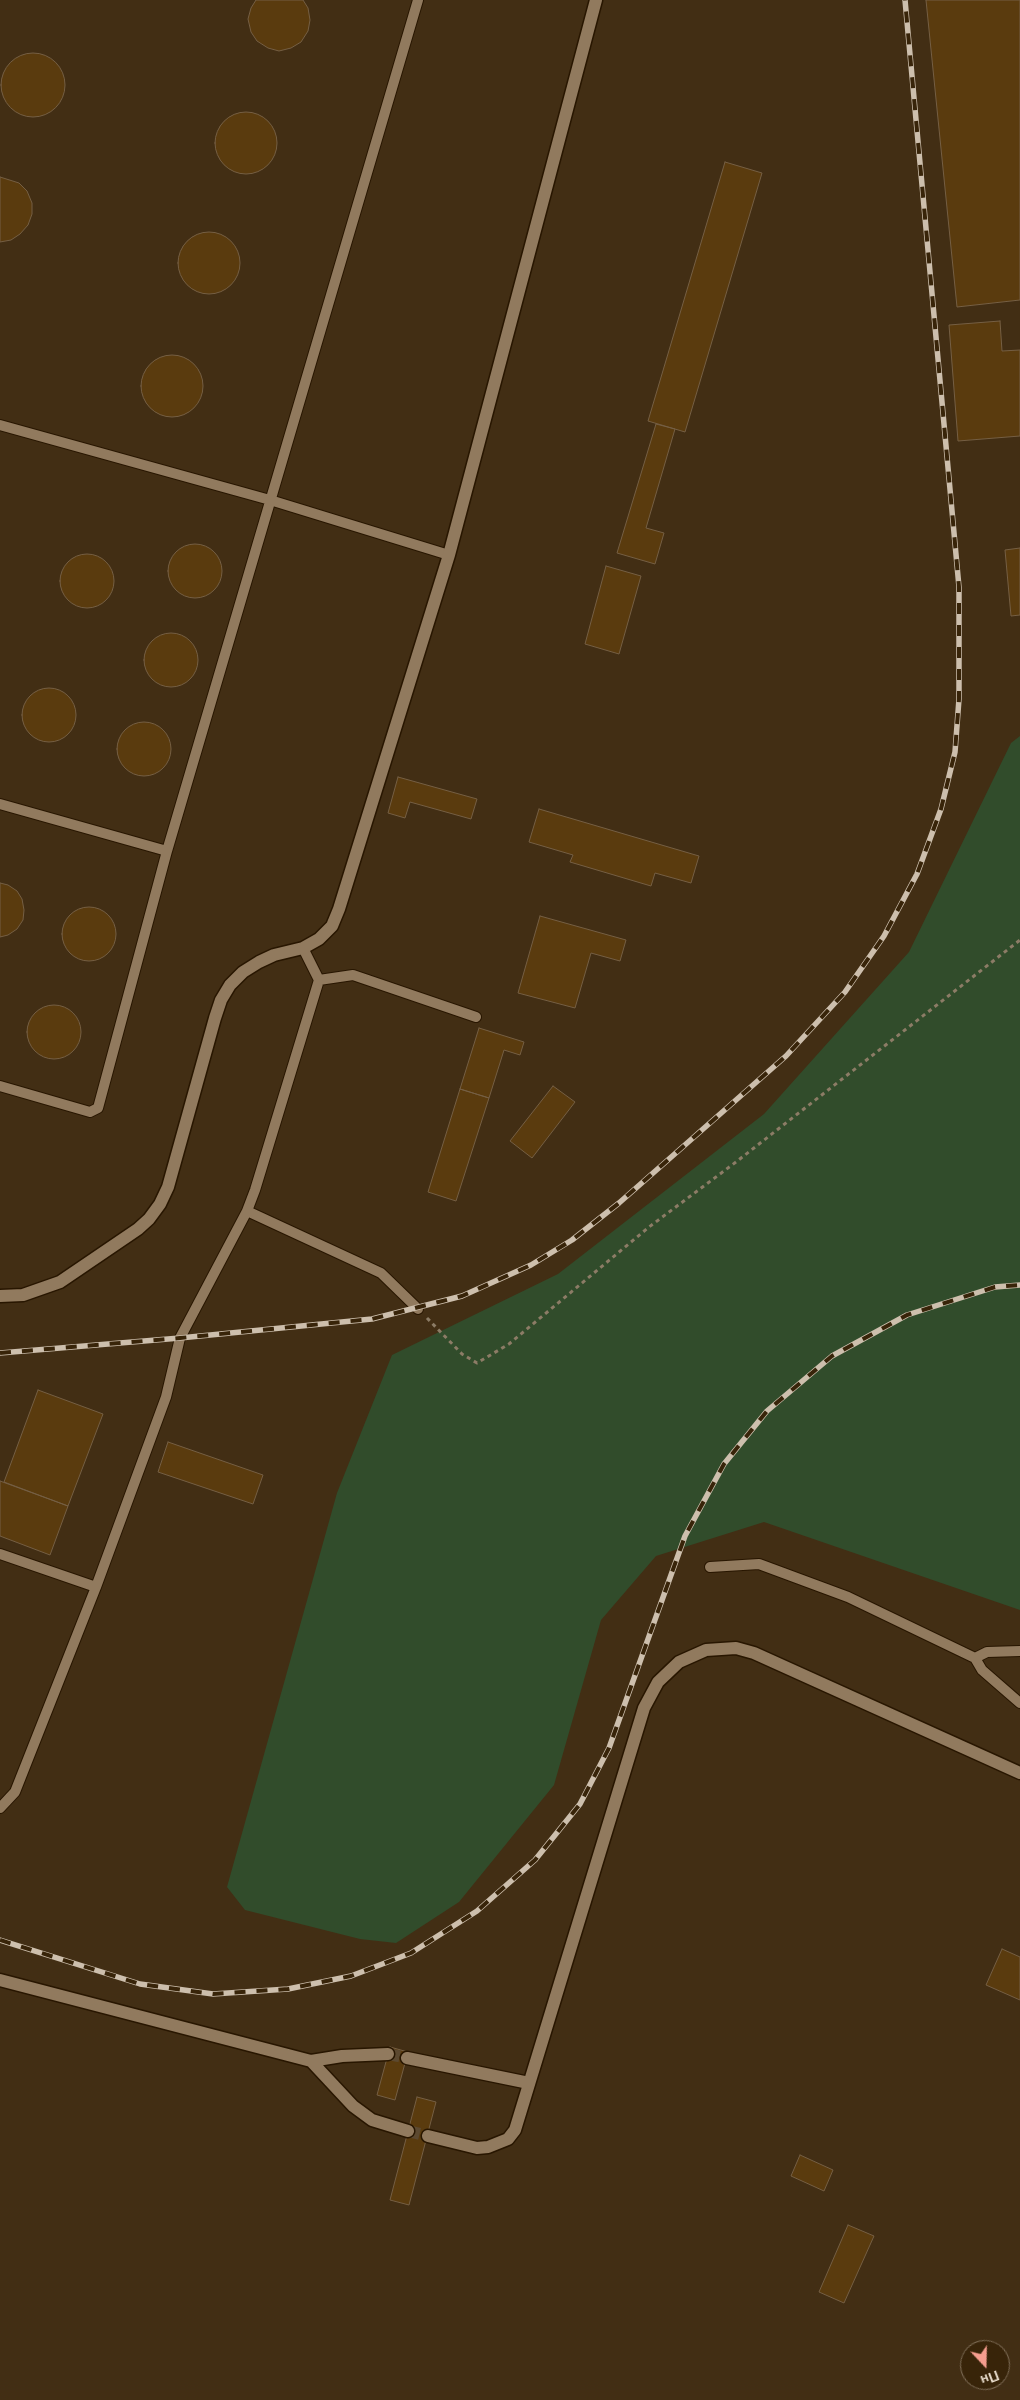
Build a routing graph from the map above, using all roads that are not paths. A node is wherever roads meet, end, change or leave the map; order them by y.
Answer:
1 (418, 0) edge
2 (596, 0) edge
3 (0, 425) edge
4 (270, 500) junction
5 (448, 555) junction
6 (0, 804) edge
7 (167, 851) junction
8 (303, 948) junction
9 (319, 980) junction
10 (476, 1017) dead end
11 (0, 1086) edge
12 (247, 1211) junction
13 (0, 1296) edge
14 (418, 1309) road end
15 (0, 1554) edge
16 (710, 1568) dead end
17 (96, 1586) junction
18 (1020, 1651) edge
19 (975, 1658) junction
20 (1020, 1703) edge
21 (1020, 1773) edge
22 (0, 1808) edge
23 (0, 1980) edge
24 (388, 2054) tunnel mouth
25 (407, 2058) tunnel mouth
26 (311, 2060) junction
27 (529, 2083) junction
28 (408, 2131) tunnel mouth
29 (428, 2136) tunnel mouth

1 - 4 lane
2 - 5 street
3 - 4 lane
4 - 5 lane
4 - 7 lane
5 - 8 street
6 - 7 lane
7 - 11 lane
8 - 9 lane
8 - 13 street
9 - 10 lane
9 - 12 lane
12 - 14 lane
12 - 17 lane
15 - 17 lane
16 - 19 lane
17 - 22 lane
18 - 19 lane
19 - 20 lane
21 - 27 street
23 - 26 street
24 - 26 street
25 - 27 street
26 - 28 street
27 - 29 street

